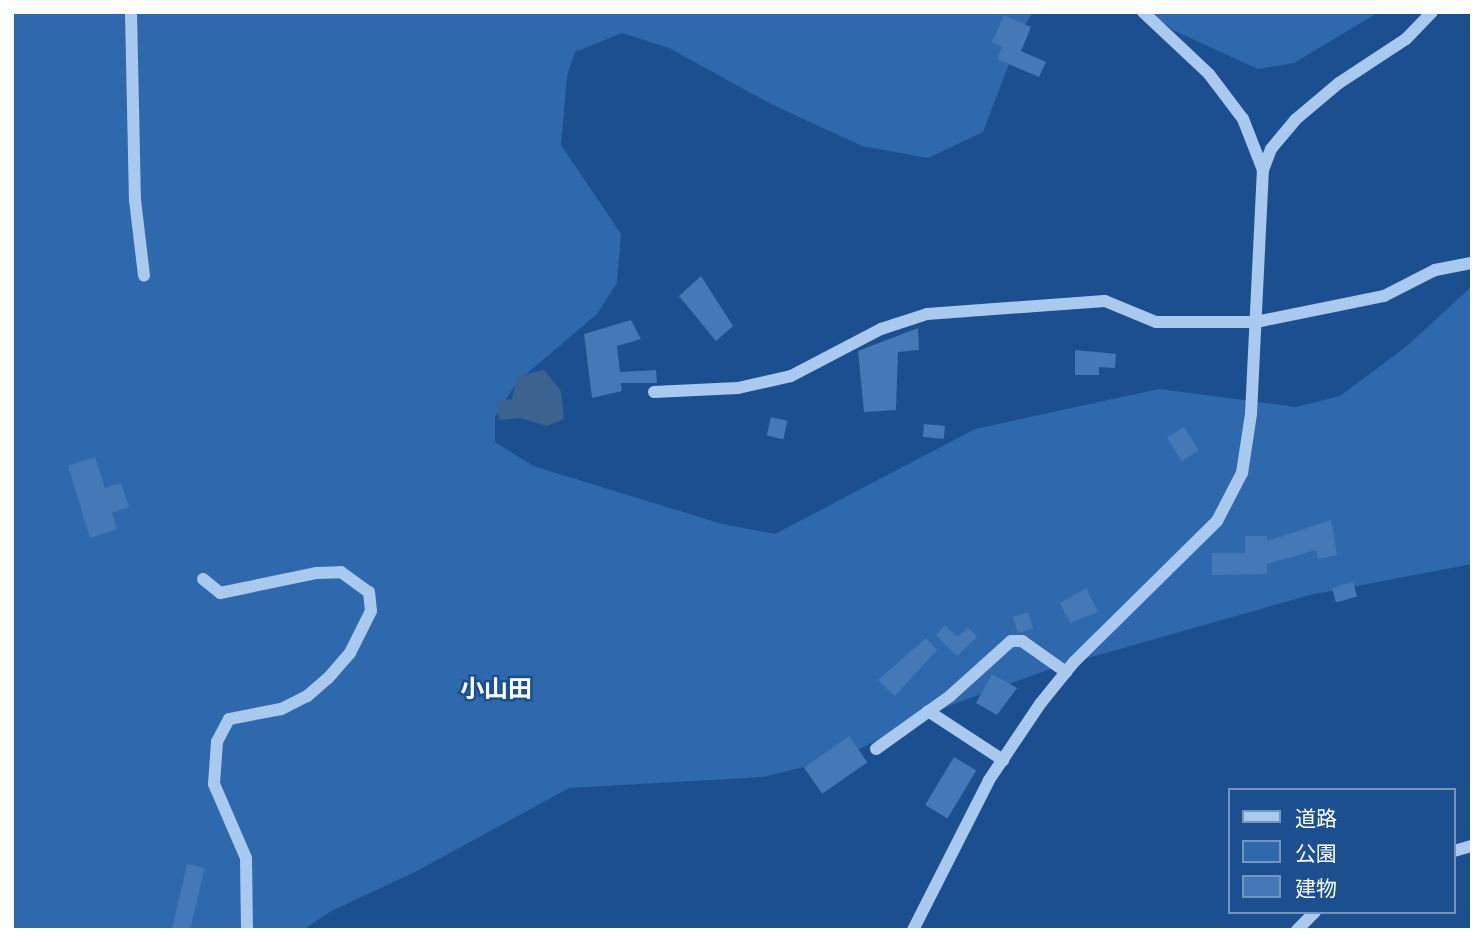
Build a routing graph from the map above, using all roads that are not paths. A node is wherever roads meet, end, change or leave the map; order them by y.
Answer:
1 (131, 12) edge
2 (1143, 12) edge
3 (1432, 12) edge
4 (1263, 170) junction
5 (1472, 263) edge
6 (144, 275) dead end
7 (1256, 323) junction
8 (654, 392) dead end
9 (203, 579) dead end
10 (1066, 672) junction
11 (928, 711) junction
12 (876, 749) dead end
13 (1003, 760) junction
14 (1313, 914) edge
15 (247, 930) edge
16 (913, 930) edge
17 (1297, 930) edge

1 - 6 street
2 - 4 street
3 - 4 street
4 - 7 street
5 - 7 street
7 - 8 street
7 - 10 street
9 - 15 street
10 - 11 street
10 - 13 street
11 - 12 street
11 - 13 street
13 - 16 street
14 - 17 street

